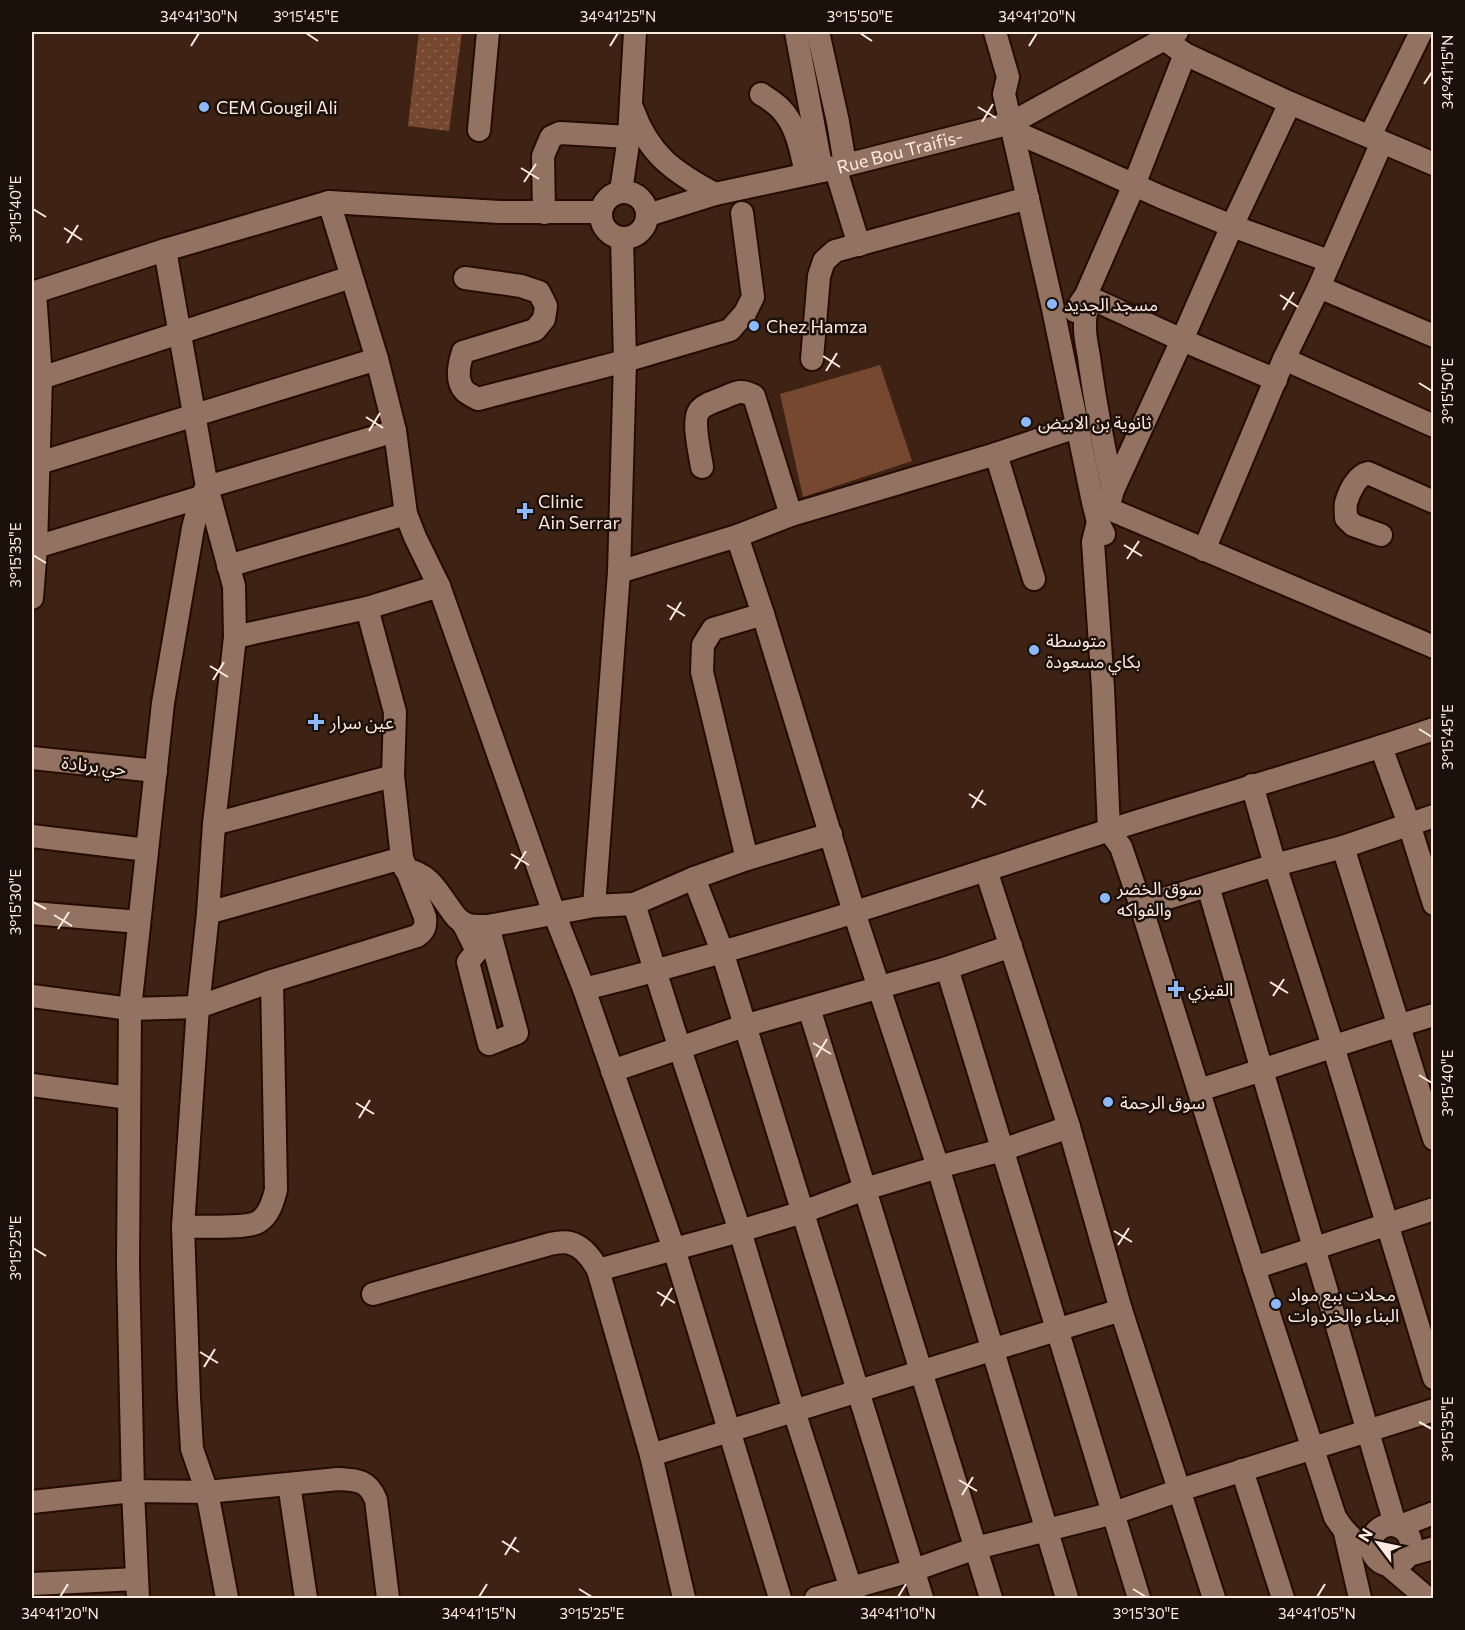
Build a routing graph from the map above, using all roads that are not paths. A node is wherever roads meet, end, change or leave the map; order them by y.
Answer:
1 (488, 32) edge
2 (635, 32) edge
3 (796, 32) edge
4 (818, 32) edge
5 (980, 32) edge
6 (996, 32) edge
7 (1421, 32) edge
8 (1167, 34) edge
9 (1185, 54) junction
10 (760, 94) dead end
11 (1004, 94) junction
12 (1290, 104) junction
13 (632, 105) junction
14 (1012, 127) junction
15 (479, 130) dead end
16 (629, 137) junction
17 (1376, 139) junction
18 (1434, 164) edge
19 (827, 169) junction
20 (1134, 185) junction
21 (621, 191) junction
22 (715, 194) junction
23 (1028, 198) junction
24 (329, 202) junction
25 (600, 212) junction
26 (544, 213) junction
27 (742, 213) dead end
28 (648, 215) junction
29 (1232, 226) junction
30 (622, 238) junction
31 (859, 245) junction
32 (165, 250) junction
33 (1329, 261) junction
34 (351, 277) junction
35 (465, 278) dead end
36 (1319, 287) junction
37 (33, 293) edge
38 (1056, 325) junction
39 (180, 334) junction
40 (1434, 336) edge
41 (1182, 340) junction
42 (812, 359) dead end
43 (377, 360) junction
44 (625, 362) junction
45 (1280, 370) junction
46 (41, 378) junction
47 (194, 415) junction
48 (1434, 426) edge
49 (1076, 427) junction
50 (395, 431) junction
51 (996, 454) junction
52 (39, 463) junction
53 (702, 467) dead end
54 (204, 492) junction
55 (1434, 502) edge
56 (1103, 506) junction
57 (406, 514) junction
58 (791, 515) junction
59 (1381, 535) dead end
60 (737, 536) junction
61 (36, 547) junction
62 (1204, 550) junction
63 (228, 566) junction
64 (619, 572) junction
65 (1034, 579) dead end
66 (439, 586) junction
67 (32, 598) edge
68 (367, 608) junction
69 (763, 614) junction
70 (236, 638) junction
71 (1434, 647) edge
72 (1434, 729) edge
73 (1382, 747) junction
74 (32, 758) edge
75 (156, 771) junction
76 (393, 776) junction
77 (1252, 786) junction
78 (1434, 816) edge
79 (213, 824) junction
80 (1409, 824) junction
81 (831, 834) junction
82 (1118, 835) junction
83 (32, 836) edge
84 (1343, 847) junction
85 (147, 850) junction
86 (747, 859) junction
87 (404, 864) junction
88 (1275, 865) junction
89 (986, 870) junction
90 (694, 878) junction
91 (1208, 885) junction
92 (634, 904) junction
93 (1434, 904) edge
94 (594, 906) junction
95 (1141, 906) junction
96 (854, 912) junction
97 (32, 913) edge
98 (208, 913) junction
99 (554, 913) junction
100 (139, 922) junction
101 (463, 922) junction
102 (488, 926) junction
103 (1011, 946) junction
104 (722, 951) junction
105 (947, 968) junction
106 (656, 971) junction
107 (272, 981) junction
108 (879, 988) junction
109 (584, 989) junction
110 (32, 996) edge
111 (198, 1006) junction
112 (809, 1008) junction
113 (130, 1009) junction
114 (1434, 1015) edge
115 (1398, 1025) junction
116 (744, 1026) junction
117 (1333, 1046) junction
118 (680, 1049) junction
119 (612, 1071) junction
120 (1262, 1071) junction
121 (32, 1085) edge
122 (1198, 1090) junction
123 (129, 1098) junction
124 (1069, 1127) junction
125 (1434, 1139) edge
126 (1002, 1150) junction
127 (938, 1167) junction
128 (866, 1190) junction
129 (1434, 1209) edge
130 (803, 1212) junction
131 (1387, 1224) junction
132 (183, 1227) junction
133 (740, 1232) junction
134 (1314, 1247) junction
135 (674, 1249) junction
136 (1254, 1268) junction
137 (598, 1270) junction
138 (373, 1294) dead end
139 (1121, 1310) junction
140 (1058, 1329) junction
141 (992, 1349) junction
142 (921, 1371) junction
143 (1434, 1378) edge
144 (857, 1391) junction
145 (1434, 1410) edge
146 (794, 1411) junction
147 (730, 1431) junction
148 (1368, 1432) junction
149 (1312, 1449) junction
150 (651, 1455) junction
151 (1242, 1470) junction
152 (290, 1484) junction
153 (1180, 1490) junction
154 (133, 1491) junction
155 (207, 1492) junction
156 (32, 1502) edge
157 (1114, 1513) junction
158 (1434, 1513) edge
159 (1397, 1525) junction
160 (1046, 1530) junction
161 (1345, 1533) junction
162 (976, 1548) junction
163 (1434, 1548) edge
164 (1393, 1557) junction
165 (914, 1570) junction
166 (32, 1584) edge
167 (137, 1589) edge
168 (77, 1590) edge
169 (853, 1593) edge
170 (227, 1599) edge
171 (306, 1599) edge
172 (388, 1599) edge
173 (684, 1599) edge
174 (780, 1599) edge
175 (816, 1599) edge
176 (922, 1599) edge
177 (992, 1599) edge
178 (1067, 1599) edge
179 (1139, 1599) edge
180 (1214, 1599) edge
181 (1282, 1599) edge
182 (1360, 1599) edge
183 (1428, 1599) edge

1 - 15 street
2 - 13 street
3 - 19 street
4 - 19 street
5 - 11 street
6 - 11 street
7 - 17 street
8 - 9 street
8 - 14 street, Rue Bou Traifis-
9 - 12 street
9 - 20 street
10 - 19 street
11 - 14 street
12 - 17 street
12 - 29 street
13 - 16 street
13 - 22 street
14 - 19 street, Rue Bou Traifis-
14 - 20 street
14 - 23 street
16 - 21 street
16 - 26 street
17 - 18 street
17 - 33 street
19 - 22 street, Rue Bou Traifis-
19 - 31 street
20 - 29 street
20 - 38 street
21 - 25 street
21 - 28 street
22 - 28 street, Rue Bou Traifis-
23 - 31 street
23 - 38 street
24 - 26 street
24 - 32 street
24 - 34 street
25 - 26 street
25 - 30 street
27 - 44 street
28 - 30 street
29 - 33 street
29 - 41 street
30 - 44 street
31 - 42 street
32 - 37 street
32 - 39 street
33 - 36 street
34 - 39 street
34 - 43 street
35 - 44 street
36 - 40 street
36 - 45 street
37 - 46 street
38 - 49 street
39 - 46 street
39 - 47 street
41 - 45 street
41 - 56 street
41 - 56 street
43 - 47 street
43 - 50 street
44 - 64 street
45 - 48 street
45 - 62 street
46 - 52 street
47 - 52 street
47 - 54 street
49 - 51 street
49 - 56 street
50 - 54 street
50 - 57 street
51 - 58 street
51 - 65 street
52 - 61 street
53 - 58 street
54 - 61 street
54 - 63 street
54 - 75 street
55 - 59 street
56 - 62 street
56 - 82 street
57 - 63 street
57 - 66 street
58 - 60 street
60 - 64 street
60 - 69 street
61 - 67 street
62 - 71 street
63 - 70 street
64 - 94 street
66 - 68 street
66 - 99 street
68 - 70 street
68 - 76 street
69 - 81 street
69 - 86 street
70 - 79 street
72 - 73 street
73 - 77 street
73 - 80 street
74 - 75 street, حي برنادة
75 - 85 street
76 - 79 street
76 - 87 street
77 - 82 street
77 - 88 street
78 - 80 street
79 - 98 street
80 - 84 street
80 - 93 street
81 - 86 street
81 - 96 street
82 - 89 street
82 - 95 street
83 - 85 street
84 - 88 street
84 - 115 street
85 - 100 street
86 - 90 street
87 - 98 street
87 - 101 street
87 - 107 street
88 - 91 street
88 - 117 street
89 - 96 street
89 - 103 street
90 - 92 street
90 - 104 street
91 - 95 street
91 - 120 street
92 - 94 street
92 - 106 street
94 - 99 street
95 - 122 street
96 - 104 street
96 - 108 street
97 - 100 street
98 - 111 street
99 - 102 street
99 - 109 street
100 - 113 street
101 - 102 street
101 - 102 street
103 - 105 street
103 - 124 street
104 - 106 street
104 - 116 street
105 - 108 street
105 - 126 street
106 - 109 street
106 - 118 street
107 - 111 street
107 - 132 street
108 - 112 street
108 - 127 street
109 - 119 street
110 - 113 street
111 - 113 street
111 - 132 street
112 - 116 street
112 - 128 street
113 - 123 street
114 - 115 street
115 - 117 street
115 - 125 street
116 - 118 street
116 - 130 street
117 - 120 street
117 - 131 street
118 - 119 street
118 - 133 street
119 - 135 street
120 - 122 street
120 - 134 street
121 - 123 street
122 - 136 street
123 - 154 street
124 - 126 street
124 - 139 street
126 - 127 street
126 - 140 street
127 - 128 street
127 - 141 street
128 - 130 street
128 - 142 street
129 - 131 street
130 - 133 street
130 - 144 street
131 - 134 street
131 - 143 street
132 - 155 street
133 - 135 street
133 - 146 street
134 - 136 street
134 - 148 street
135 - 137 street
135 - 147 street
136 - 149 street
137 - 138 street
137 - 150 street
139 - 140 street
139 - 153 street
140 - 141 street
140 - 157 street
141 - 142 street
141 - 160 street
142 - 144 street
142 - 162 street
144 - 146 street
144 - 165 street
145 - 148 street
146 - 147 street
146 - 169 street
147 - 150 street
147 - 174 street
148 - 149 street
148 - 159 street
149 - 151 street
149 - 161 street
150 - 173 street
151 - 153 street
151 - 181 street
152 - 155 street
152 - 171 street
152 - 172 street
153 - 157 street
153 - 180 street
154 - 155 street
154 - 156 street
154 - 167 street
155 - 170 street
157 - 160 street
157 - 179 street
158 - 159 street
159 - 164 street
159 - 164 street
160 - 162 street
160 - 178 street
161 - 164 street
161 - 182 street
162 - 165 street
162 - 177 street
163 - 164 street
164 - 183 street
165 - 169 street
165 - 176 street
166 - 168 street
167 - 168 street
169 - 175 street

